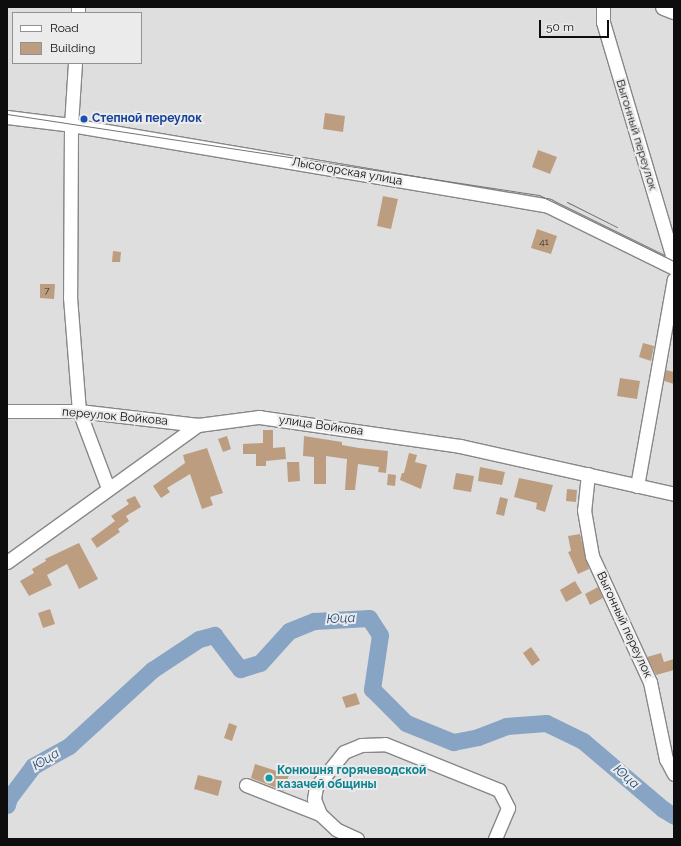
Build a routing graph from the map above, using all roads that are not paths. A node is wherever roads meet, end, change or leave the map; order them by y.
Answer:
1 (603, 7) edge
2 (664, 7) edge
3 (674, 11) edge
4 (75, 64) edge
5 (7, 117) edge
6 (72, 125) junction
7 (674, 262) edge
8 (674, 268) edge
9 (674, 279) edge
10 (7, 411) edge
11 (79, 411) junction
12 (198, 425) junction
13 (588, 474) junction
14 (637, 486) junction
15 (108, 488) junction
16 (674, 494) edge
17 (7, 562) edge
18 (674, 774) edge
19 (246, 786) dead end
20 (320, 814) junction
21 (357, 839) edge
22 (495, 839) edge

1 - 7 street, Выгонный переулок
2 - 3 main road
4 - 6 street
5 - 6 street, Лысогорская улица
6 - 8 street, Лысогорская улица
6 - 11 street
9 - 14 street
10 - 11 street, переулок Войкова
11 - 12 street, переулок Войкова
11 - 15 street
12 - 13 street, улица Войкова
12 - 15 street, улица Войкова
13 - 14 street, улица Войкова
13 - 18 street, Выгонный переулок
14 - 16 street, улица Войкова
15 - 17 street, улица Войкова
19 - 20 street
20 - 21 street
20 - 22 street

